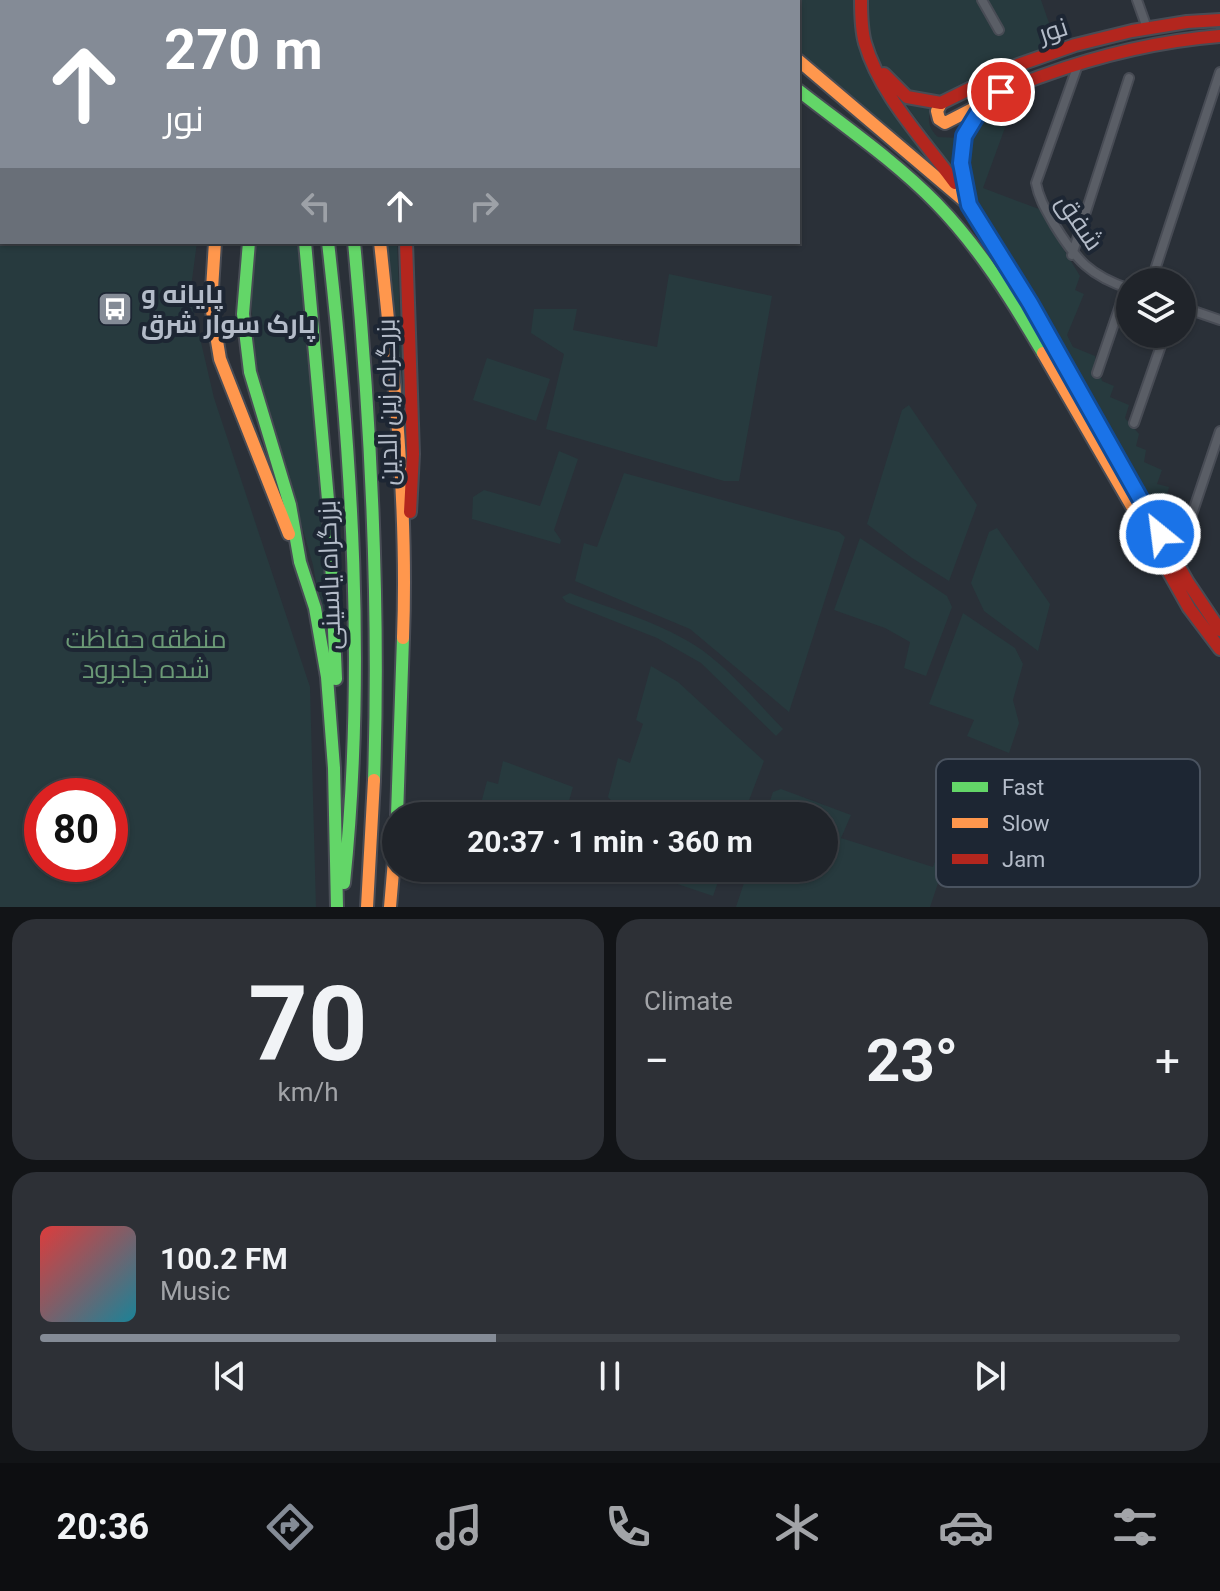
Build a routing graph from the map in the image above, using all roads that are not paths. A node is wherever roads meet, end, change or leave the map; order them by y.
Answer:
1 (861, 0) edge
2 (982, 0) edge
3 (1137, 0) edge
4 (1220, 20) edge
5 (1147, 28) junction
6 (999, 30) dead end
7 (1220, 36) edge
8 (1075, 45) junction
9 (800, 62) edge
10 (1079, 62) junction
11 (874, 64) junction
12 (1220, 72) edge
13 (1129, 78) dead end
14 (800, 92) edge
15 (1001, 92) junction
16 (941, 103) junction
17 (969, 205) junction
18 (215, 244) edge
19 (249, 244) edge
20 (305, 244) edge
21 (328, 244) edge
22 (354, 244) edge
23 (380, 244) edge
24 (406, 244) edge
25 (1072, 255) junction
26 (1156, 268) edge
27 (1116, 284) edge
28 (1196, 312) edge
29 (1220, 320) edge
30 (1116, 322) edge
31 (1160, 348) edge
32 (1097, 373) dead end
33 (1134, 423) dead end
34 (1220, 431) edge
35 (1183, 541) dead end
36 (406, 561) junction
37 (300, 562) junction
38 (1196, 594) junction
39 (1220, 612) edge
40 (1220, 630) edge
41 (1220, 649) edge
42 (334, 768) junction
43 (397, 802) edge
44 (392, 882) edge
45 (339, 907) edge
46 (367, 907) edge
47 (390, 907) edge

1 - 11 main road
2 - 6 street
3 - 5 street
4 - 5 main road, نور
5 - 8 main road, نور
7 - 10 main road, نور
8 - 10 main road
8 - 16 main road, نور
9 - 17 main road
10 - 15 main road, نور
10 - 25 street, شفق
11 - 16 main road
11 - 17 main road
12 - 26 street
13 - 25 street
14 - 41 main road
15 - 16 main road
15 - 17 main road, نور
17 - 38 main road
18 - 37 main road
19 - 37 main road
20 - 42 main road
21 - 45 main road, بزرگراه یاسینی
22 - 46 main road, بزرگراه یاسینی
23 - 36 main road
24 - 36 main road, بزرگراه زین الدین
25 - 27 street, شفق
28 - 29 street
30 - 32 street
31 - 33 street
34 - 35 street
36 - 43 main road
37 - 42 main road
38 - 39 street
38 - 40 main road
42 - 45 main road
44 - 47 main road

